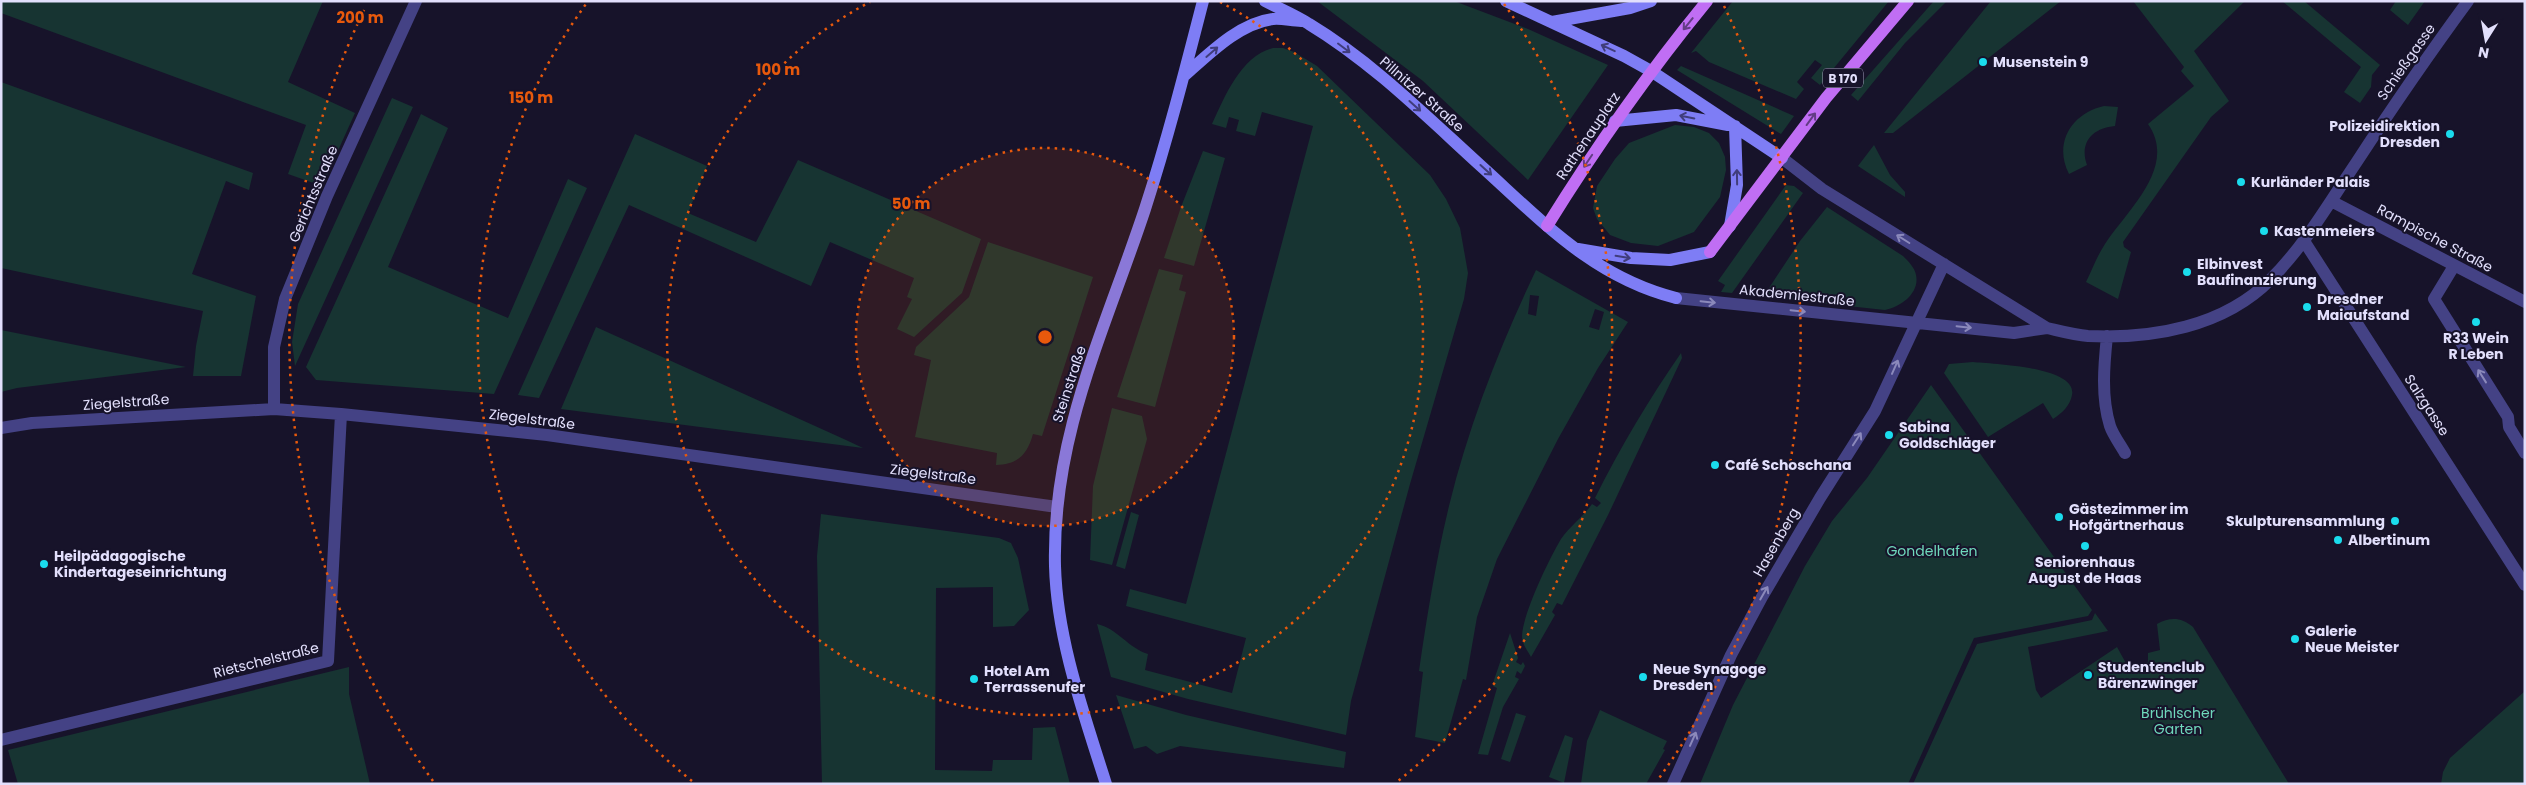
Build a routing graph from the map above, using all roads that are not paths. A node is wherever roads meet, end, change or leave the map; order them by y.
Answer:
1 (416, 1) edge
2 (1203, 1) edge
3 (1266, 1) edge
4 (1506, 1) edge
5 (1651, 1) edge
6 (1707, 1) edge
7 (1908, 1) edge
8 (2468, 1) edge
9 (1307, 22) junction
10 (1552, 22) junction
11 (1651, 71) junction
12 (1184, 76) junction
13 (1615, 121) junction
14 (1735, 126) junction
15 (1782, 158) junction
16 (2331, 201) junction
17 (1547, 226) junction
18 (1730, 226) junction
19 (2304, 241) junction
20 (1575, 249) junction
21 (1944, 264) junction
22 (2454, 266) junction
23 (1676, 298) joint
24 (2525, 302) edge
25 (1916, 322) junction
26 (2047, 328) junction
27 (2107, 336) junction
28 (274, 409) junction
29 (341, 414) junction
30 (1, 428) edge
31 (2125, 453) dead end
32 (2525, 453) edge
33 (1056, 506) junction
34 (2525, 586) edge
35 (1, 740) edge
36 (1106, 784) edge
37 (1673, 784) edge

1 - 28 street, Gerichtsstraße
2 - 12 main road, Steinstraße
3 - 9 main road, Pillnitzer Straße
4 - 10 main road
5 - 10 main road
6 -> 11 main road, Rathenauplatz
15 -> 7 main road, B 170
8 - 16 street, Schießgasse
12 -> 9 main road
9 -> 17 main road, Pillnitzer Straße
11 -> 10 main road
11 - 13 main road, Rathenauplatz
11 - 14 main road
12 - 33 main road, Steinstraße
14 -> 13 main road
13 -> 17 main road, Rathenauplatz
14 - 15 main road
18 -> 14 main road
15 - 18 main road, B 170
21 -> 15 street, Akademiestraße
16 - 19 street, Schießgasse
16 - 22 street, Rampische Straße
17 - 20 main road
20 -> 18 main road, B 170
19 - 27 street, Schießgasse
19 - 34 street, Salzgasse
20 - 23 main road
21 - 25 street
21 - 26 street, Akademiestraße
22 - 24 street, Rampische Straße
32 -> 22 street
23 -> 25 street, Akademiestraße
25 -> 26 street, Akademiestraße
37 -> 25 street, Hasenberg
26 - 27 street, Akademiestraße
27 - 31 street
28 - 29 street, Ziegelstraße
28 - 30 street, Ziegelstraße
29 - 33 street, Ziegelstraße
29 - 35 street, Rietschelstraße
33 - 36 main road, Steinstraße

